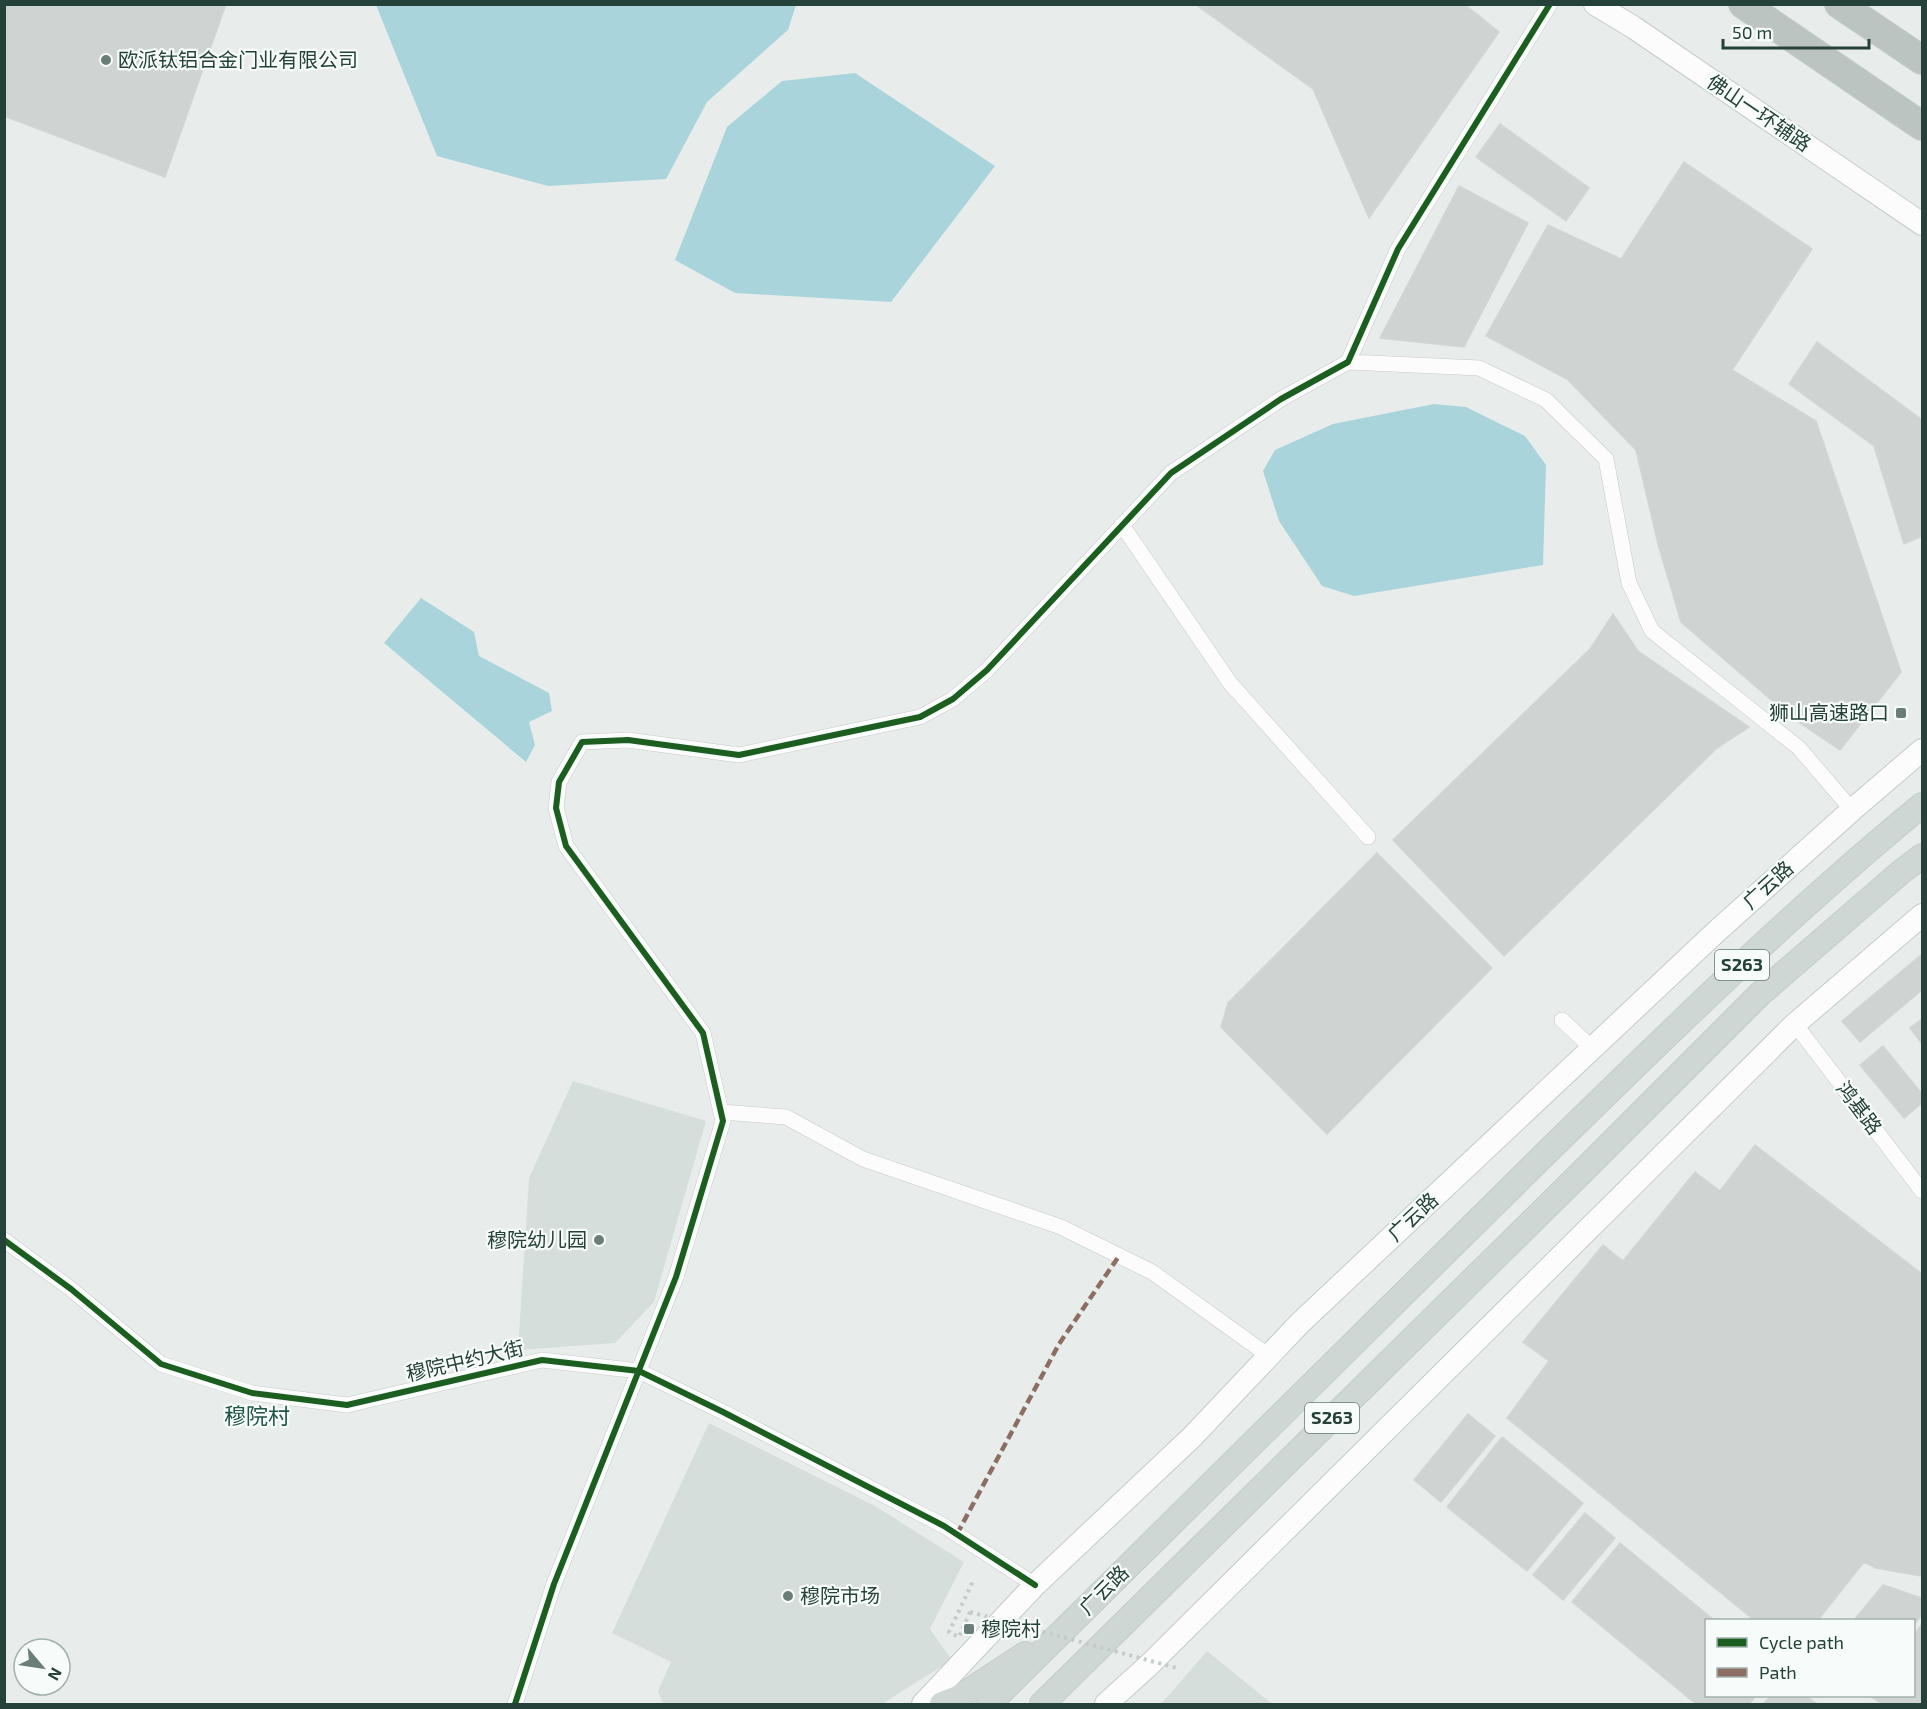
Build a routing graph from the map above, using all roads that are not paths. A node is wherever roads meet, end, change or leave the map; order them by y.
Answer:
1 (1550, 4) edge
2 (1595, 4) edge
3 (1743, 4) edge
4 (1839, 4) edge
5 (1923, 60) edge
6 (1923, 126) edge
7 (1923, 224) edge
8 (1348, 362) junction
9 (1122, 525) junction
10 (1923, 750) edge
11 (1923, 805) edge
12 (1852, 810) junction
13 (1368, 837) dead end
14 (1923, 856) edge
15 (1923, 915) edge
16 (1563, 1020) dead end
17 (1795, 1024) junction
18 (1592, 1048) junction
19 (721, 1112) junction
20 (1923, 1191) edge
21 (4, 1240) edge
22 (1269, 1356) junction
23 (639, 1371) junction
24 (1035, 1585) junction
25 (1067, 1626) junction
26 (1080, 1665) junction
27 (515, 1704) edge
28 (923, 1704) edge
29 (942, 1704) edge
30 (988, 1704) edge
31 (1042, 1704) edge
32 (1067, 1704) edge
33 (1106, 1704) edge

1 - 8 street
2 - 7 main road, 佛山一环辅路
3 - 6 highway
4 - 5 highway
8 - 9 street
8 - 12 street
9 - 13 street
9 - 19 street
10 - 12 main road, 广云路 / S263
11 - 25 main road, 广云路 / S263
12 - 18 main road, 广云路 / S263
14 - 26 main road, 广云路 / S263
15 - 17 main road, S263
16 - 18 street
17 - 20 street, 鸿基路
17 - 33 main road, S263
18 - 22 main road, 广云路 / S263
19 - 22 street
19 - 23 street
21 - 23 street, 穆院中约大街
22 - 24 main road, 广云路 / S263
23 - 24 street, 穆院中约大街
23 - 27 street
24 - 28 main road, 广云路 / S263
25 - 29 main road
25 - 30 main road, 广云路 / S263
26 - 31 main road, 广云路 / S263
26 - 32 main road

